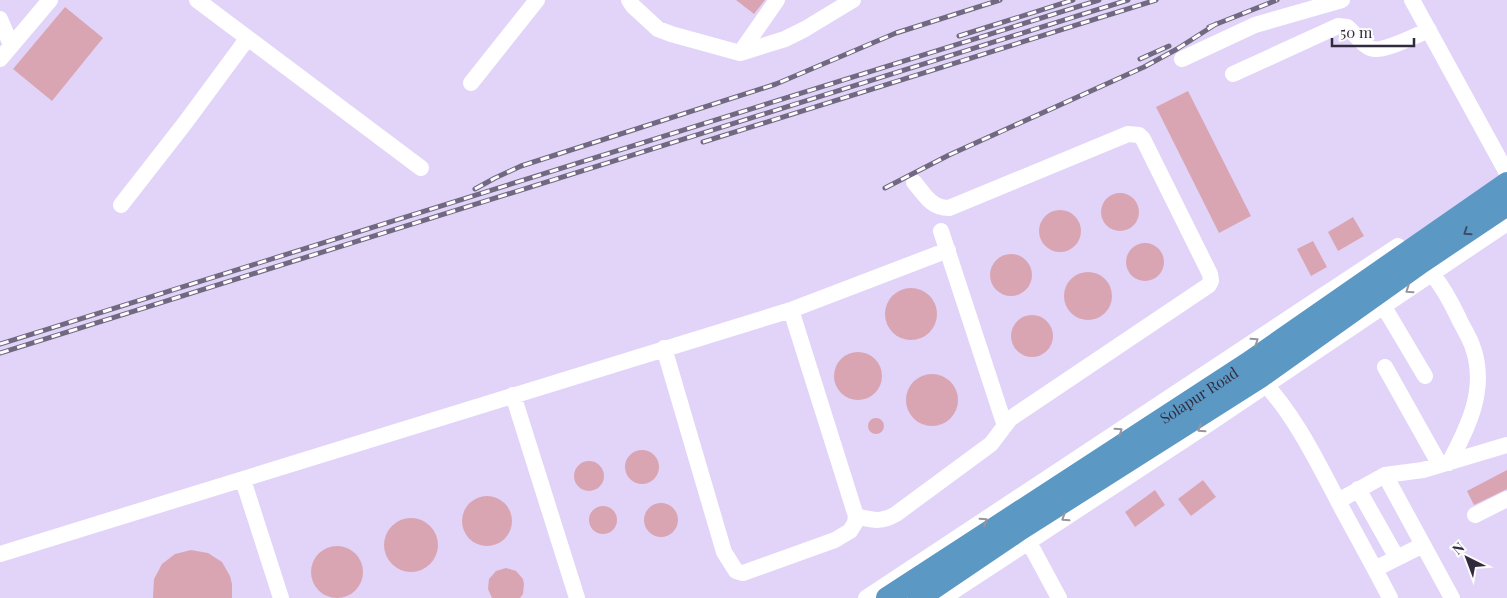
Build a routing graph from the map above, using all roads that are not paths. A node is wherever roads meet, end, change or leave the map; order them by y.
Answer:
1 (50, 0) edge
2 (197, 0) edge
3 (537, 0) edge
4 (629, 0) edge
5 (777, 0) edge
6 (853, 0) edge
7 (1342, 0) edge
8 (1412, 0) edge
9 (0, 19) edge
10 (1428, 30) junction
11 (247, 39) junction
12 (11, 45) junction
13 (740, 53) junction
14 (0, 59) edge
15 (1182, 59) dead end
16 (1233, 74) dead end
17 (471, 83) dead end
18 (421, 168) dead end
19 (1507, 173) edge
20 (914, 182) dead end
21 (1507, 183) edge
22 (121, 205) dead end
23 (1507, 205) edge
24 (1507, 223) edge
25 (940, 230) dead end
26 (948, 250) junction
27 (1432, 274) junction
28 (1384, 307) junction
29 (791, 310) junction
30 (664, 348) junction
31 (1385, 367) dead end
32 (1258, 376) junction
33 (1425, 376) dead end
34 (513, 394) junction
35 (1005, 426) junction
36 (1507, 445) edge
37 (1445, 464) junction
38 (1385, 475) junction
39 (243, 480) junction
40 (1358, 489) junction
41 (1507, 499) edge
42 (1338, 501) junction
43 (1475, 515) dead end
44 (856, 516) junction
45 (1025, 536) junction
46 (1423, 545) junction
47 (0, 554) edge
48 (1397, 558) junction
49 (1375, 569) junction
50 (281, 598) edge
51 (577, 598) edge
52 (866, 598) edge
53 (887, 598) edge
54 (919, 598) edge
55 (943, 598) edge
56 (1059, 598) edge
57 (1390, 598) edge
58 (1452, 598) edge

1 - 12 street
2 - 11 street
3 - 17 street
4 - 13 street
5 - 13 street
6 - 13 street
7 - 15 street
8 - 10 street
9 - 12 street
10 - 16 street
10 - 19 street
11 - 18 street
11 - 22 street
12 - 14 street
52 -> 19 street
20 - 35 street
21 - 32 highway, Solapur Road
23 -> 32 highway, Solapur Road
24 - 27 street
25 - 26 street
26 - 29 street
26 - 35 street
27 -> 28 street
27 - 37 street
28 - 32 street
28 - 33 street
29 - 30 street
29 - 44 street
30 - 34 street
30 - 44 street
31 - 37 street
32 - 42 street
32 -> 45 highway, Solapur Road
32 - 53 highway, Solapur Road
34 - 39 street
34 - 51 street
35 - 44 street
36 - 37 street
37 - 38 street
38 - 40 street
38 - 46 street
39 - 47 street
39 - 50 street
40 - 42 street
40 - 48 street
41 - 43 street
42 - 49 street
45 - 54 highway, Solapur Road
45 - 55 street
45 - 56 street
46 - 48 street
46 - 58 street
48 - 49 street
49 - 57 street

